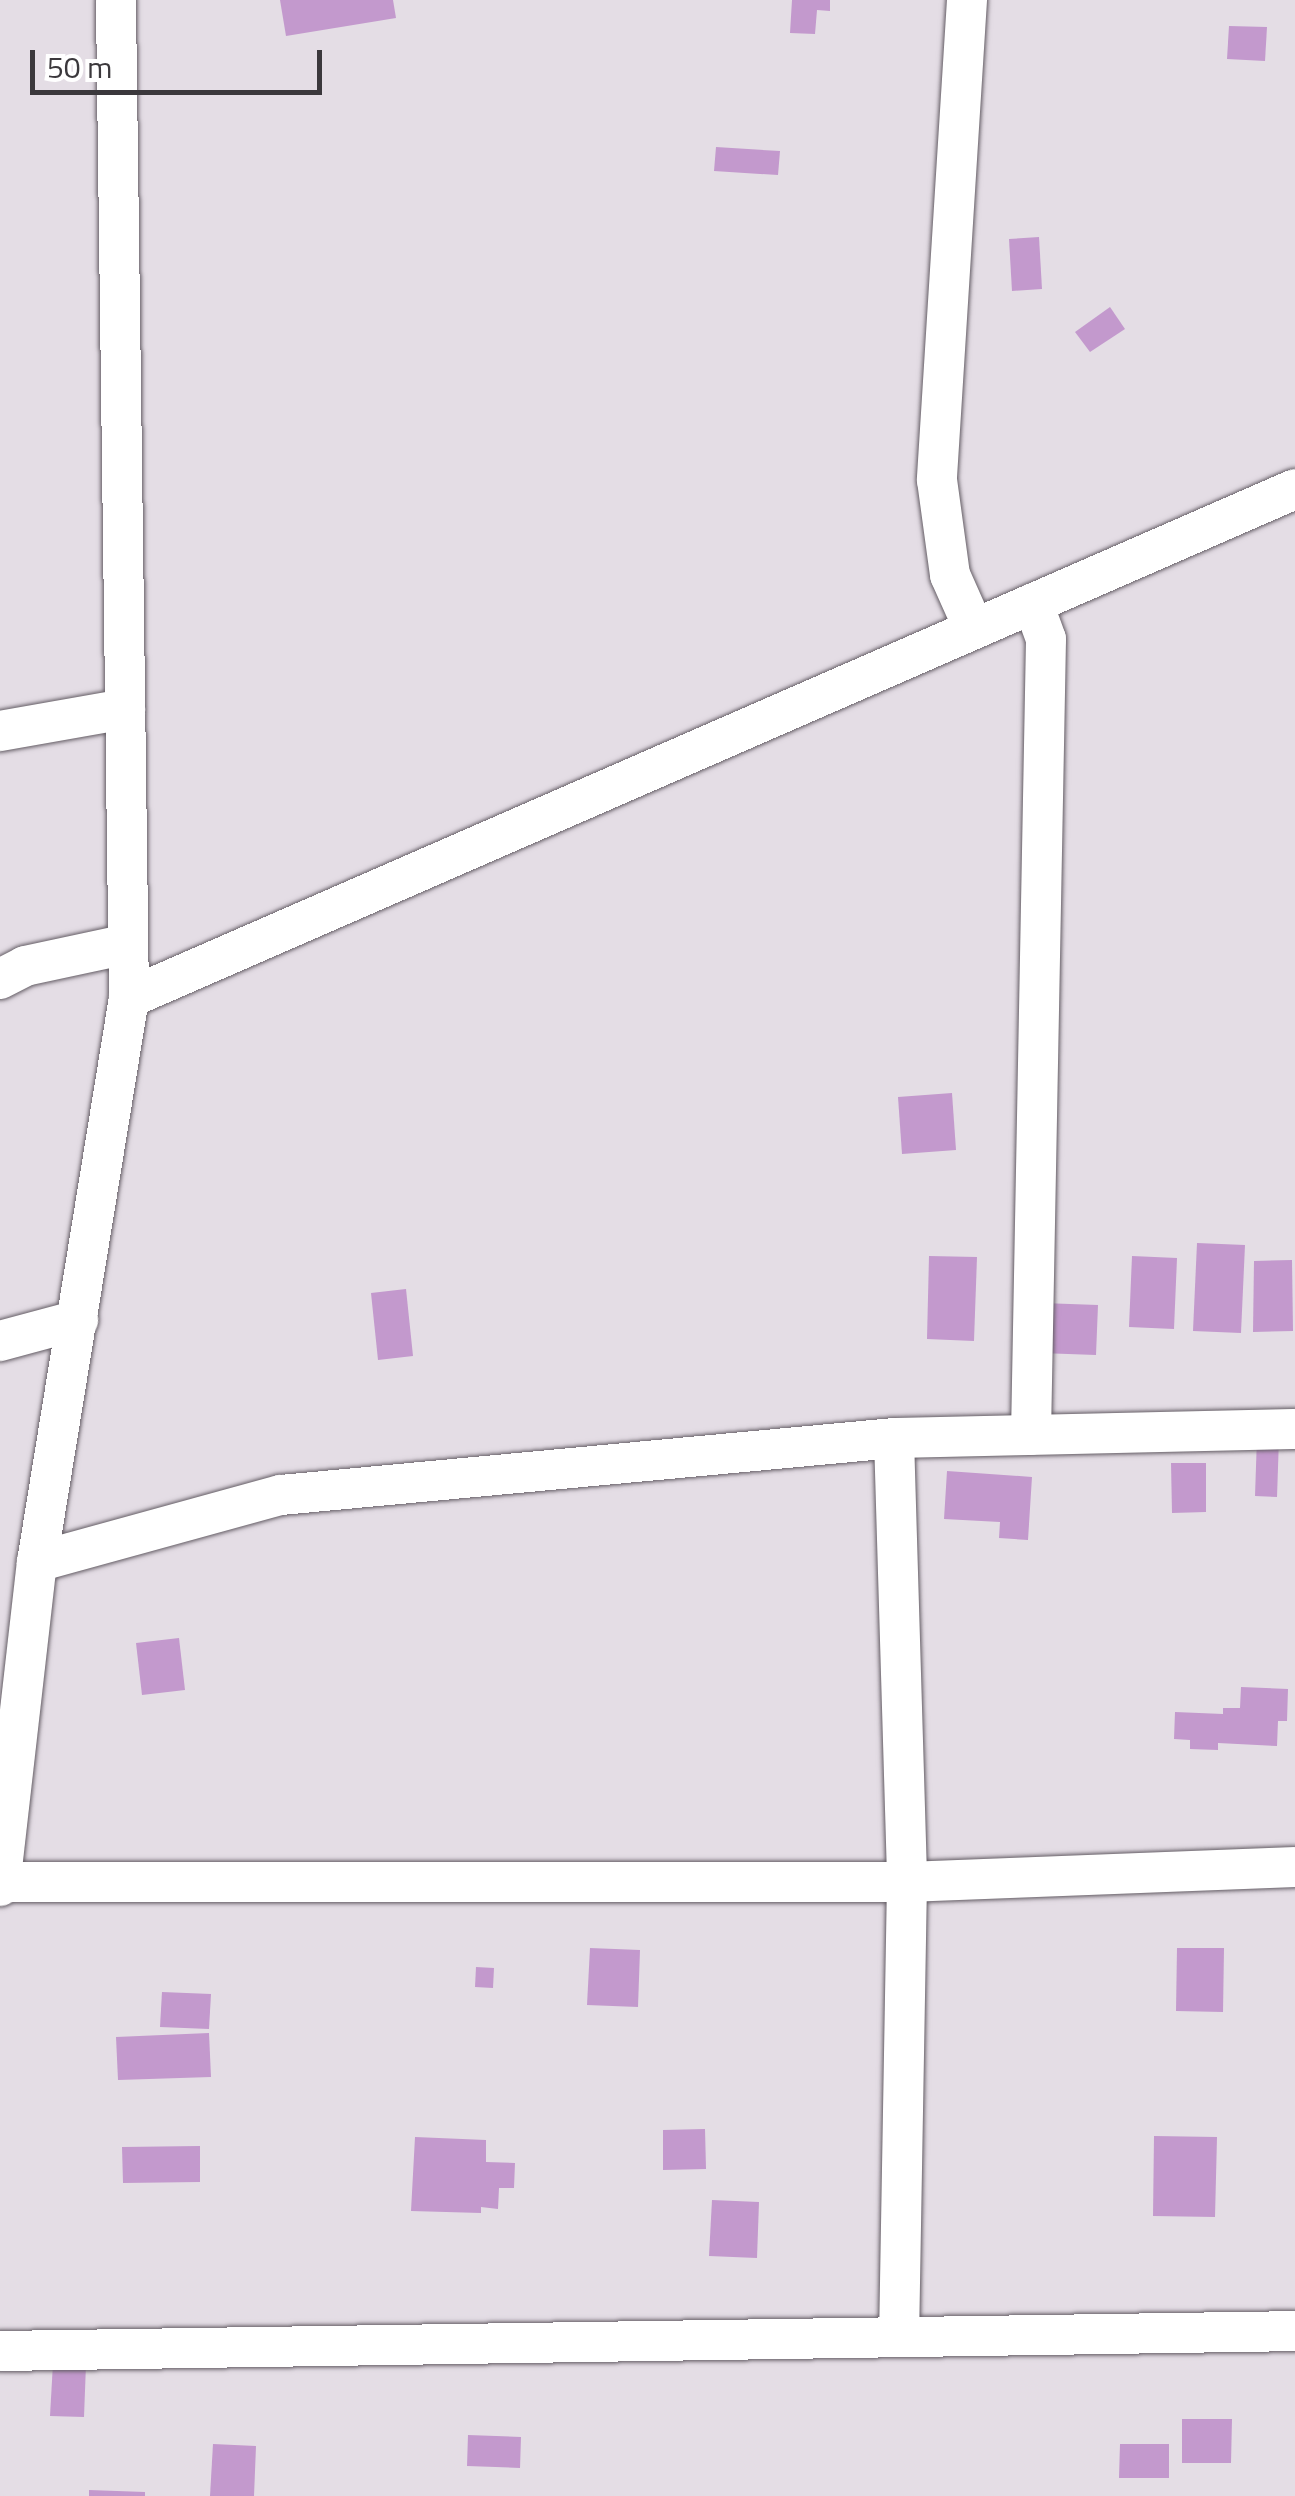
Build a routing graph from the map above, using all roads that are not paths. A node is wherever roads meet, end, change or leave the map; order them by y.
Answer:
1 (116, 0) edge
2 (968, 0) edge
3 (1295, 489) edge
4 (1034, 603) junction
5 (974, 630) junction
6 (125, 709) junction
7 (0, 731) edge
8 (128, 944) junction
9 (0, 979) edge
10 (129, 998) junction
11 (78, 1320) junction
12 (0, 1341) edge
13 (1295, 1429) edge
14 (1030, 1435) junction
15 (894, 1438) junction
16 (36, 1562) junction
17 (1295, 1867) edge
18 (908, 1882) junction
19 (0, 1884) edge
20 (1295, 2331) edge
21 (899, 2334) junction
22 (0, 2351) edge

1 - 6 street
2 - 5 street
3 - 4 street
4 - 5 street
4 - 14 street
5 - 10 street
6 - 7 street
6 - 8 street
8 - 9 street
8 - 10 street
10 - 11 street
11 - 12 street
11 - 16 street
13 - 14 street
14 - 15 street
15 - 16 street
15 - 18 street
16 - 19 street
17 - 18 street
18 - 19 street
18 - 21 street
20 - 21 street
21 - 22 street

